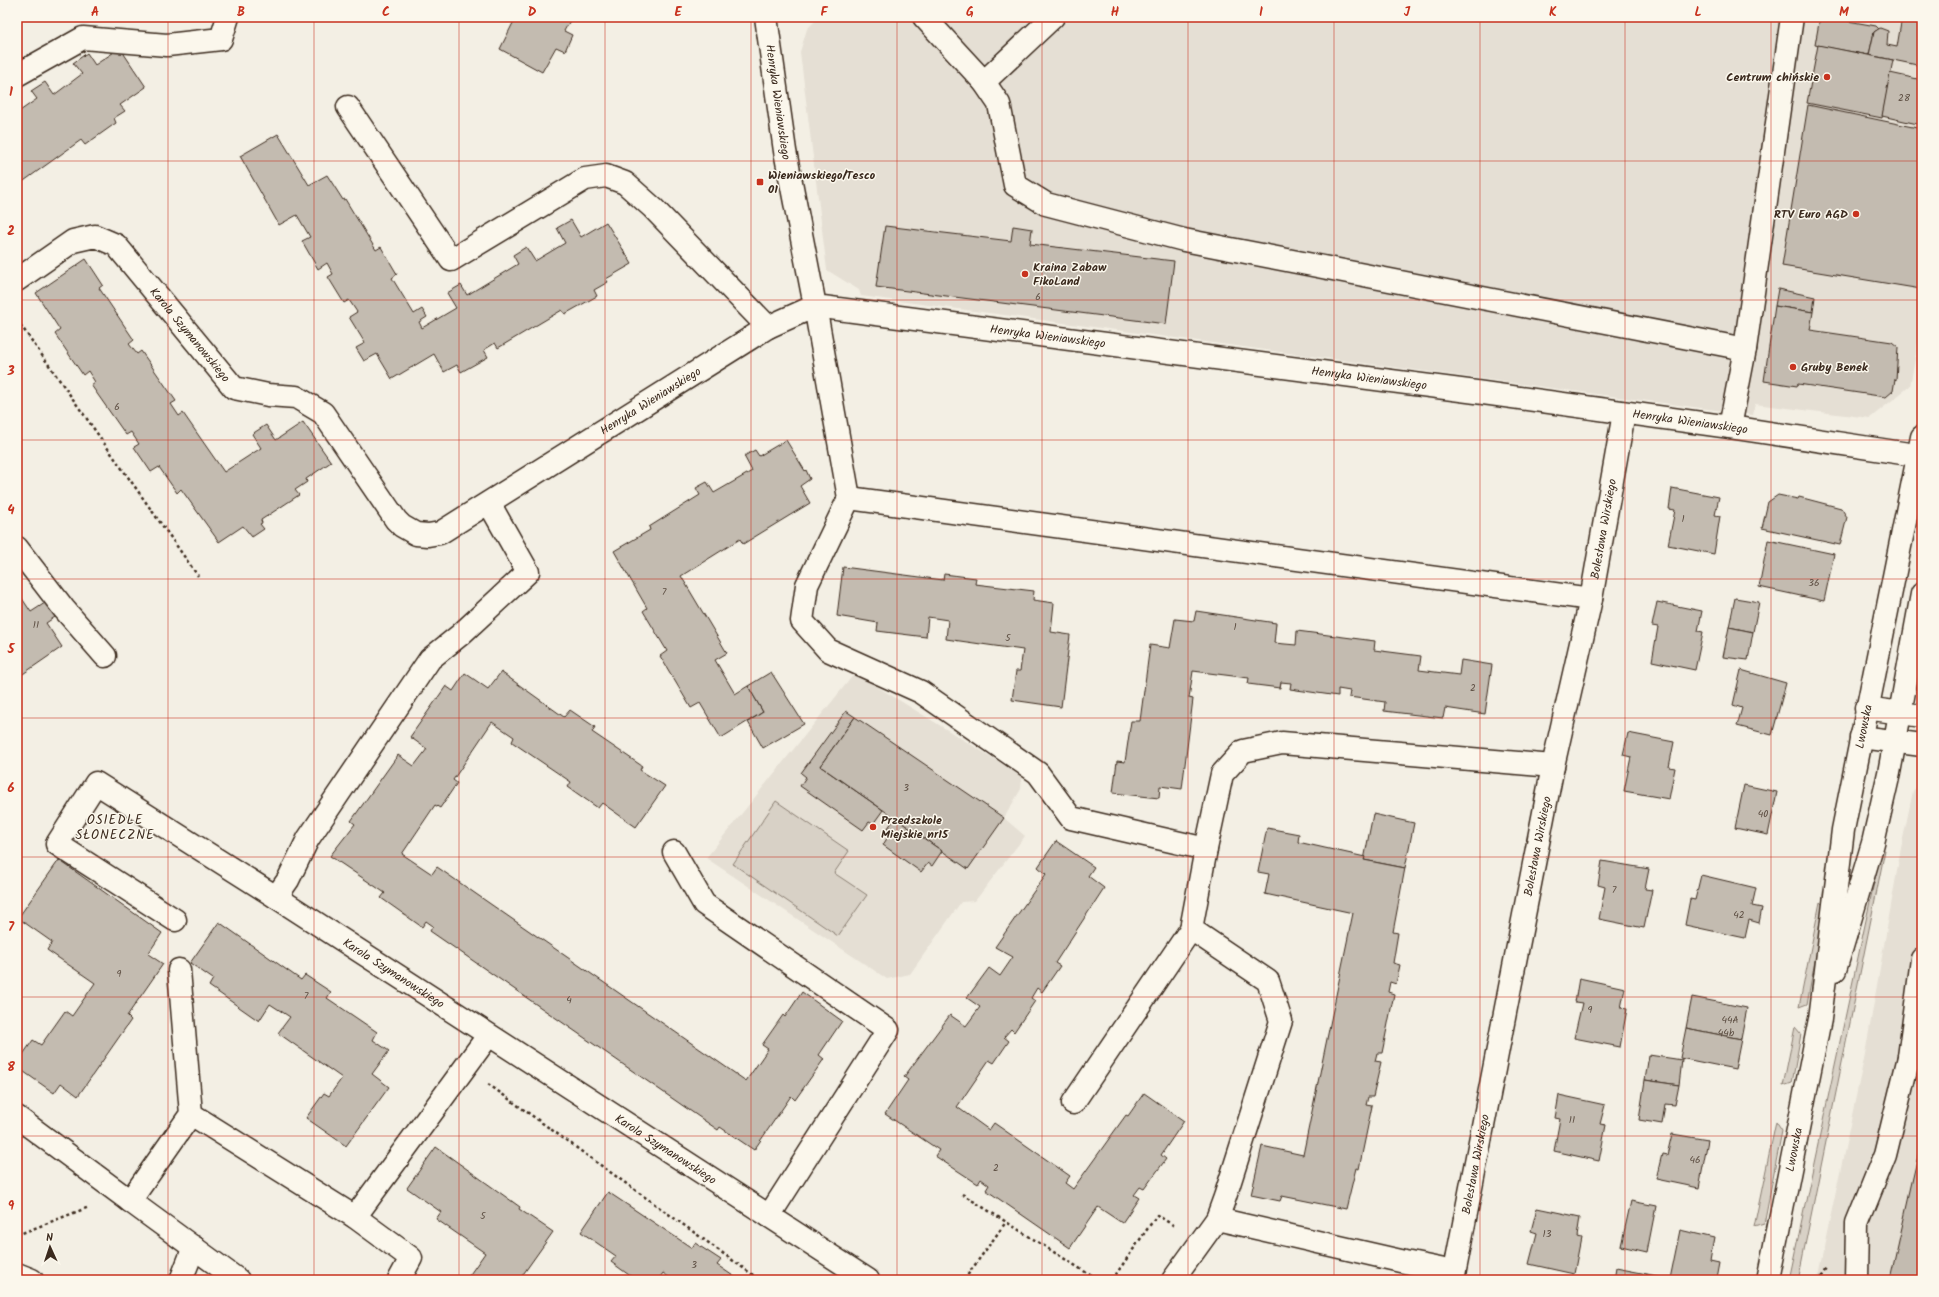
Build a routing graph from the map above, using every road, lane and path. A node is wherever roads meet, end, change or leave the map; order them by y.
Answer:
1 (228, 17) edge
2 (766, 17) edge
3 (924, 17) edge
4 (1053, 17) edge
5 (1792, 17) edge
6 (17, 75) edge
7 (984, 82) junction
8 (348, 107) dead end
9 (17, 280) edge
10 (815, 306) junction
11 (17, 320) edge
12 (768, 327) junction
13 (1746, 349) junction
14 (1624, 413) junction
15 (1730, 427) junction
16 (1921, 449) edge
17 (849, 498) junction
18 (489, 503) junction
19 (19, 554) edge
20 (198, 576) dead end
21 (1922, 594) edge
22 (1591, 599) junction
23 (105, 656) dead end
24 (1866, 708) junction
25 (1900, 713) junction
26 (1922, 716) edge
27 (1860, 737) junction
28 (1895, 741) junction
29 (1922, 746) edge
30 (1553, 766) junction
31 (1206, 849) junction
32 (674, 852) dead end
33 (276, 897) junction
34 (175, 920) dead end
35 (1191, 929) junction
36 (1922, 959) edge
37 (179, 970) dead end
38 (1820, 1019) junction
39 (488, 1036) junction
40 (1915, 1058) edge
41 (464, 1068) junction
42 (1073, 1103) dead end
43 (191, 1114) junction
44 (17, 1117) edge
45 (962, 1194) dead end
46 (125, 1197) junction
47 (769, 1216) junction
48 (355, 1217) junction
49 (1217, 1219) junction
50 (1006, 1222) junction
51 (17, 1235) edge
52 (1201, 1241) junction
53 (194, 1247) junction
54 (17, 1274) edge
55 (1454, 1276) edge
56 (32, 1280) edge
57 (181, 1280) edge
58 (238, 1280) edge
59 (399, 1280) edge
60 (760, 1280) edge
61 (868, 1280) edge
62 (964, 1280) edge
63 (1098, 1280) edge
64 (1112, 1280) edge
65 (1173, 1280) edge
66 (1768, 1280) edge
67 (1856, 1280) edge

1 - 6 street
2 - 10 street, Henryka Wieniawskiego
3 - 7 street
4 - 7 street
5 - 13 street
7 - 13 street
8 - 12 street
9 - 18 street, Karola Szymanowskiego
10 - 12 street, Henryka Wieniawskiego
10 - 14 street, Henryka Wieniawskiego
10 - 17 street
11 - 20 path
12 - 18 street, Henryka Wieniawskiego
13 - 15 street
14 - 15 street, Henryka Wieniawskiego
14 - 22 street, Bolesława Wirskiego
15 - 16 street, Henryka Wieniawskiego
16 - 24 street, Lwowska
17 - 22 street
17 - 31 street
18 - 33 street
19 - 23 street
21 - 25 street, Lwowska
22 - 30 street, Bolesława Wirskiego
24 - 25 street
24 - 27 street, Lwowska
25 - 26 street
25 - 28 street, Lwowska
27 - 28 street
27 - 38 street, Lwowska
28 - 29 street
28 - 38 street, Lwowska
30 - 31 street
30 - 55 street, Bolesława Wirskiego
31 - 35 street
32 - 47 street
33 - 34 street, Karola Szymanowskiego
33 - 39 street, Karola Szymanowskiego
35 - 42 street
35 - 49 street
36 - 40 street
37 - 43 street
38 - 66 street, Lwowska
39 - 41 street
39 - 47 street, Karola Szymanowskiego
40 - 67 street
41 - 48 street
41 - 60 path
43 - 46 street
43 - 48 street
44 - 46 street
45 - 50 path
46 - 51 path
46 - 53 street
47 - 61 street, Karola Szymanowskiego
48 - 59 street
49 - 52 street
49 - 55 street
50 - 62 path
50 - 63 path
52 - 64 path
52 - 65 street
53 - 57 street
53 - 58 street
54 - 56 street

